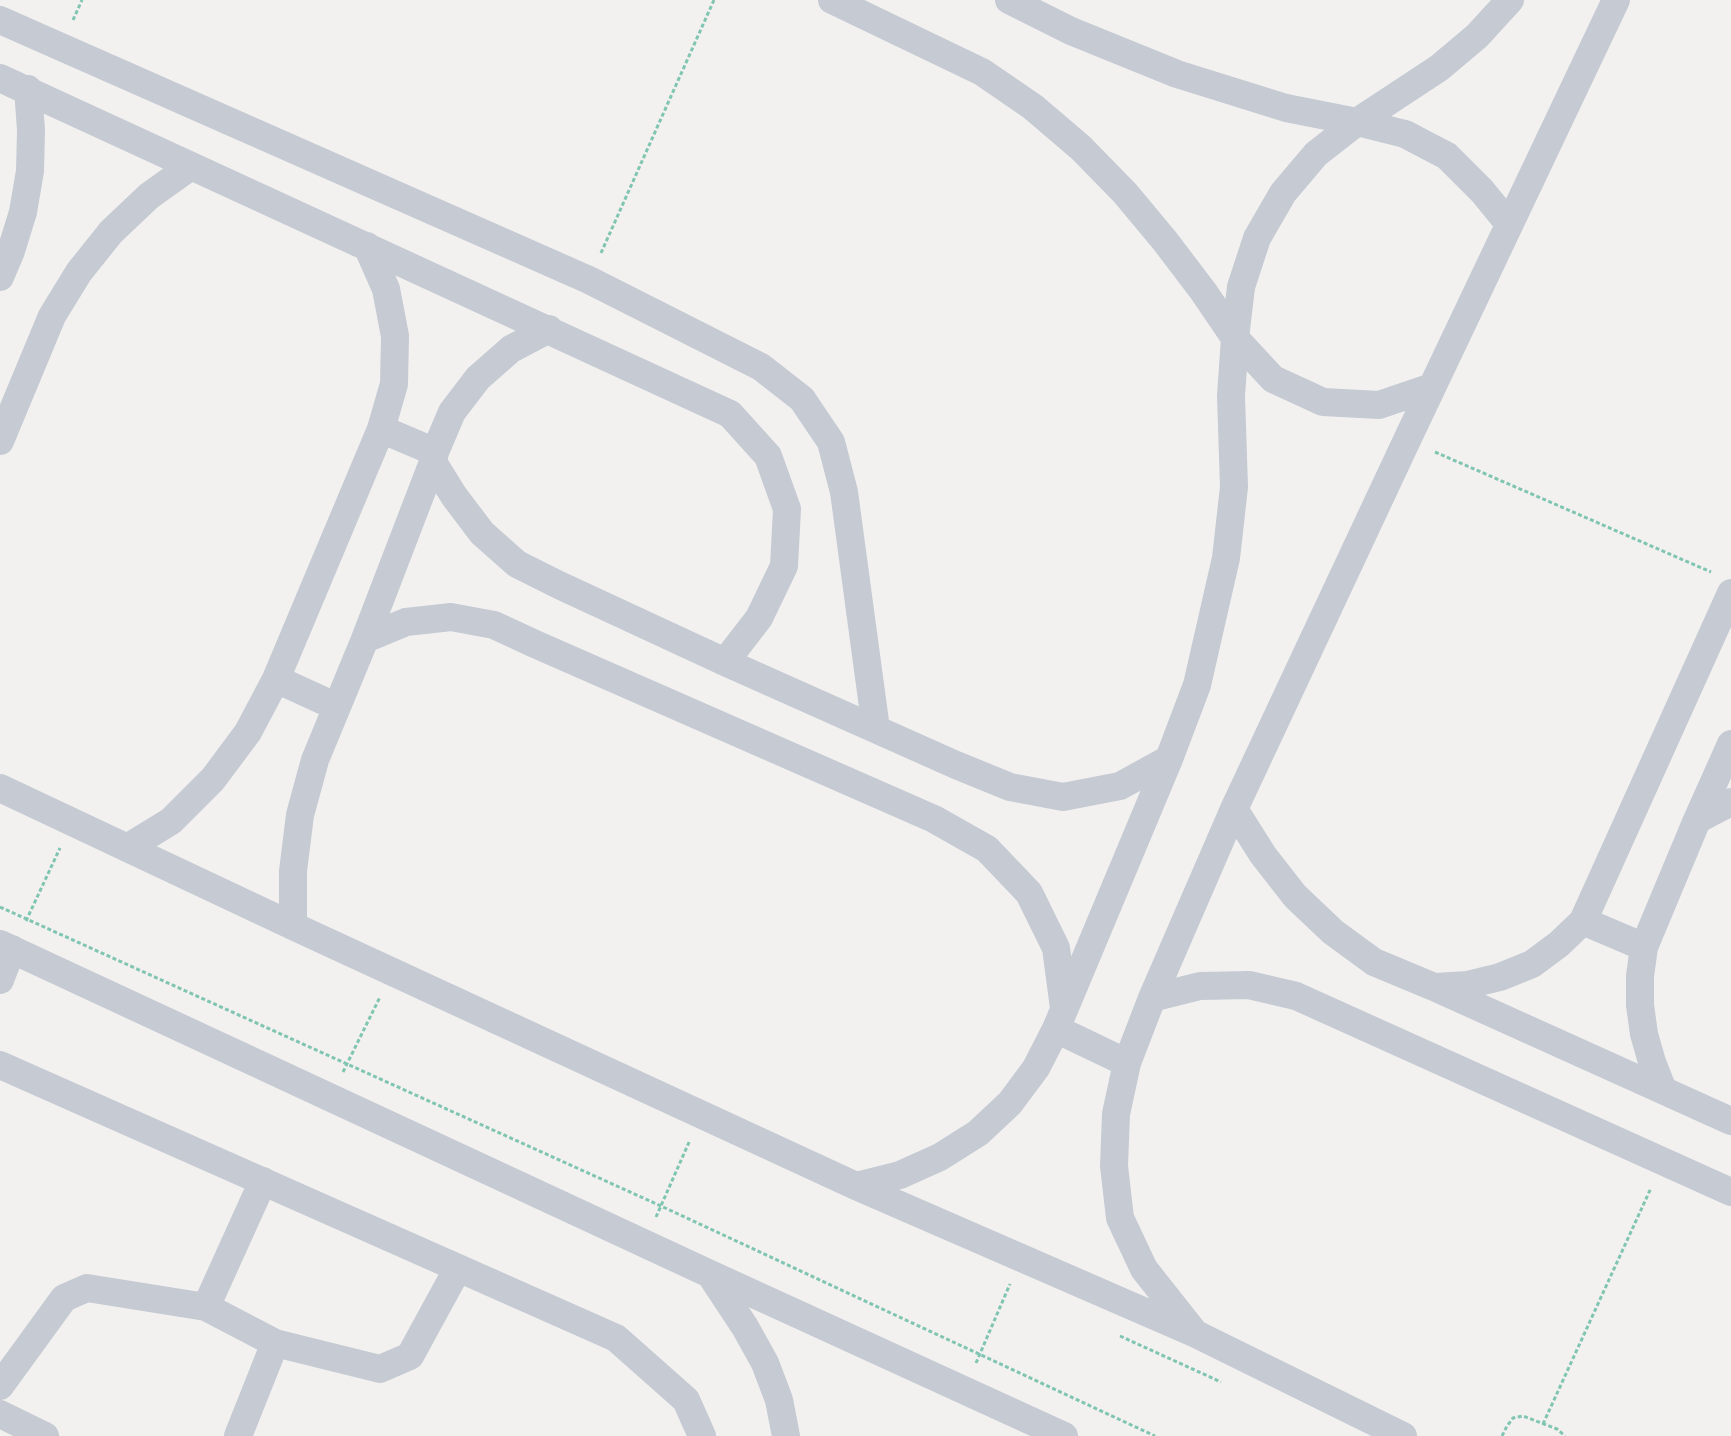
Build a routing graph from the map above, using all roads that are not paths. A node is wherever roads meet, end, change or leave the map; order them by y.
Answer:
1 (832, 0) edge
2 (1009, 0) edge
3 (1510, 0) edge
4 (1616, 0) edge
5 (0, 20) edge
6 (0, 78) edge
7 (28, 89) junction
8 (1357, 122) junction
9 (190, 166) junction
10 (1509, 224) junction
11 (367, 246) junction
12 (6, 254) edge
13 (0, 277) edge
14 (549, 329) junction
15 (1235, 338) junction
16 (1432, 387) junction
17 (381, 429) junction
18 (0, 441) edge
19 (434, 457) junction
20 (1731, 593) edge
21 (365, 639) junction
22 (725, 662) junction
23 (276, 679) junction
24 (337, 707) junction
25 (876, 730) junction
26 (1731, 744) edge
27 (1169, 759) junction
28 (0, 788) edge
29 (1731, 802) edge
30 (1234, 809) junction
31 (1697, 820) junction
32 (127, 848) junction
33 (1583, 921) junction
34 (293, 926) junction
35 (6, 946) edge
36 (1644, 947) junction
37 (0, 980) edge
38 (1434, 987) junction
39 (1152, 998) junction
40 (1060, 1019) junction
41 (1127, 1063) junction
42 (0, 1065) edge
43 (1663, 1090) junction
44 (1731, 1121) edge
45 (263, 1181) junction
46 (856, 1186) junction
47 (1731, 1192) edge
48 (458, 1268) junction
49 (710, 1274) junction
50 (206, 1307) junction
51 (1196, 1334) junction
52 (275, 1343) junction
53 (0, 1386) edge
54 (0, 1414) edge
55 (45, 1436) edge
56 (238, 1436) edge
57 (702, 1436) edge
58 (786, 1436) edge
59 (1064, 1436) edge
60 (1403, 1436) edge

1 - 15 street
2 - 8 street
3 - 8 street
4 - 10 street
5 - 25 street
6 - 7 street
7 - 9 street
7 - 12 street
8 - 10 street
8 - 15 street
9 - 11 street
9 - 18 street
10 - 16 street
11 - 14 street
11 - 17 street
12 - 13 street
14 - 19 street
14 - 22 street
15 - 16 street
15 - 27 street
16 - 30 street
17 - 19 street
17 - 23 street
19 - 21 street
19 - 22 street
20 - 33 street
21 - 24 street
21 - 40 street
22 - 25 street
23 - 24 street
23 - 32 street
24 - 34 street
25 - 27 street
26 - 31 street
27 - 40 street
28 - 32 street
29 - 31 street
30 - 38 street
30 - 39 street
31 - 36 street
32 - 34 street
33 - 36 street
33 - 38 street
34 - 46 street
35 - 37 street
35 - 49 street
36 - 43 street
38 - 43 street
39 - 41 street
39 - 47 street
40 - 41 street
40 - 46 street
41 - 51 street
42 - 45 street
43 - 44 street
45 - 48 street
45 - 50 street
46 - 51 street
48 - 52 street
48 - 57 street
49 - 58 street
49 - 59 street
50 - 52 street
50 - 53 street
51 - 60 street
52 - 56 street
54 - 55 street

